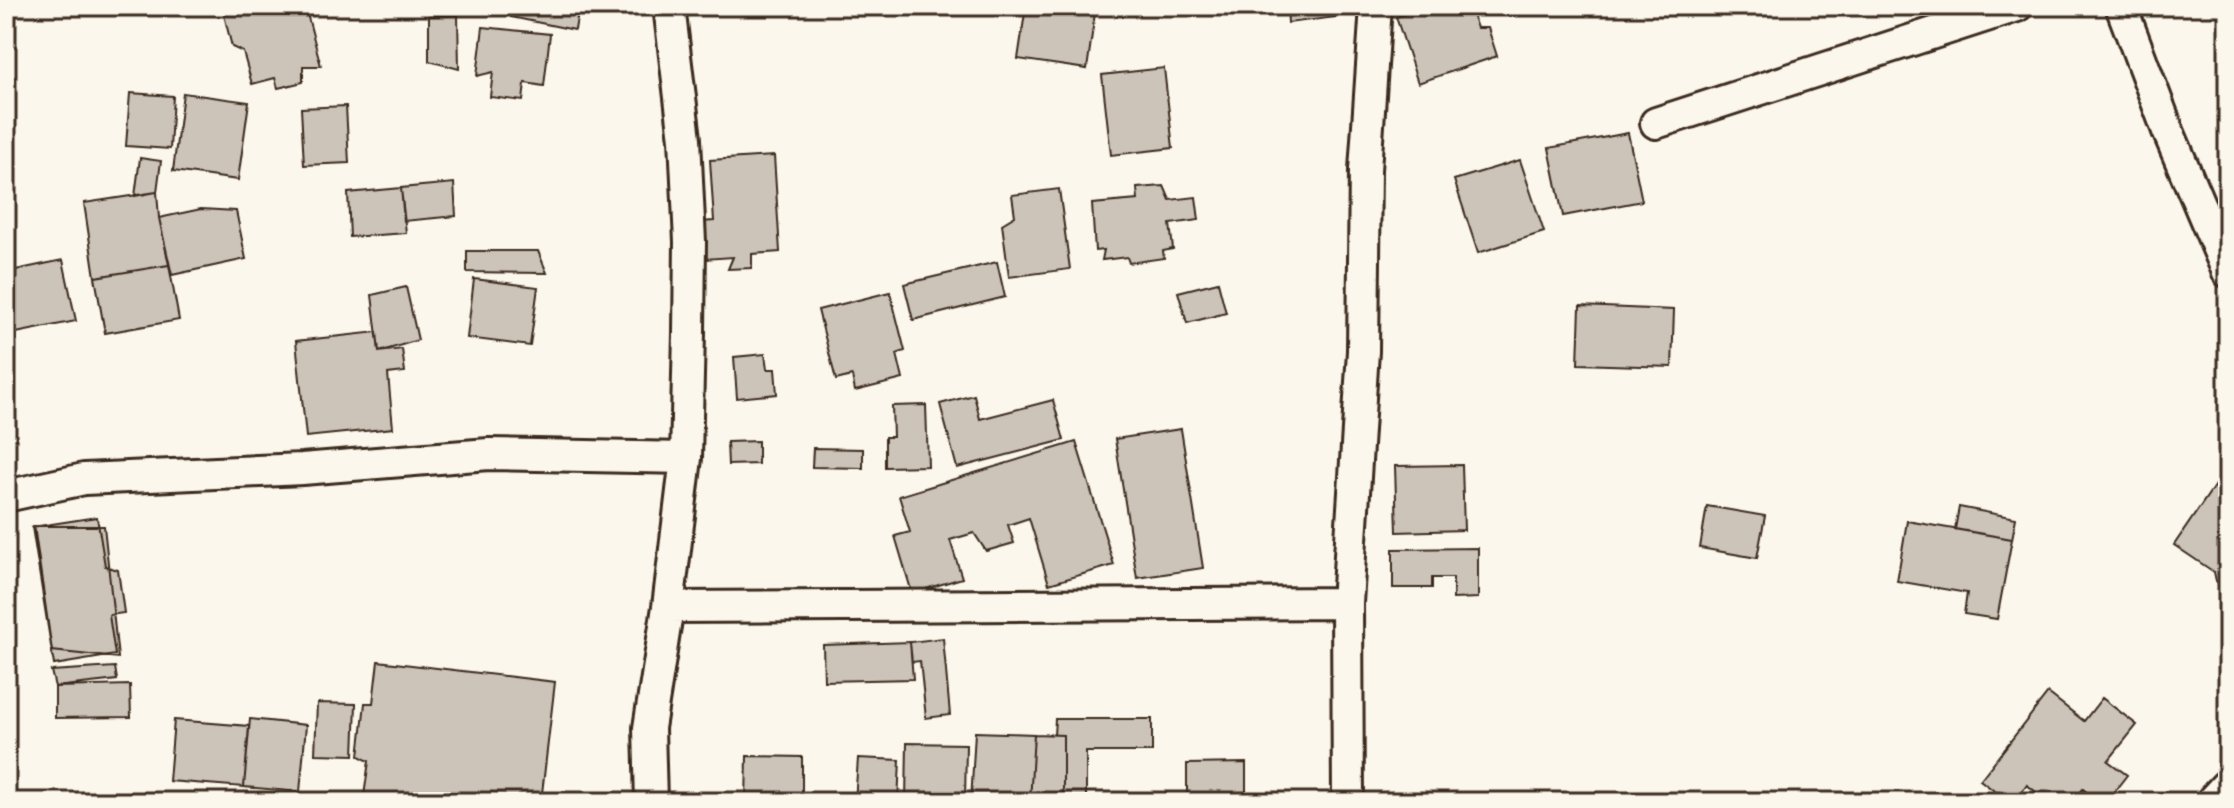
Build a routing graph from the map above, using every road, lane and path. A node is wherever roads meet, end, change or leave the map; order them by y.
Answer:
1 (669, 6) edge
2 (1376, 6) edge
3 (2017, 6) edge
4 (2121, 6) edge
5 (1656, 123) dead end
6 (2228, 272) edge
7 (686, 458) junction
8 (6, 496) edge
9 (1347, 603) junction
10 (668, 607) junction
11 (2228, 788) edge
12 (651, 802) edge
13 (1348, 802) edge
14 (2215, 802) edge

1 - 7 street
2 - 9 street
3 - 5 street
4 - 6 street
7 - 8 street
7 - 10 street
9 - 10 street
9 - 13 street
10 - 12 street
11 - 14 street

